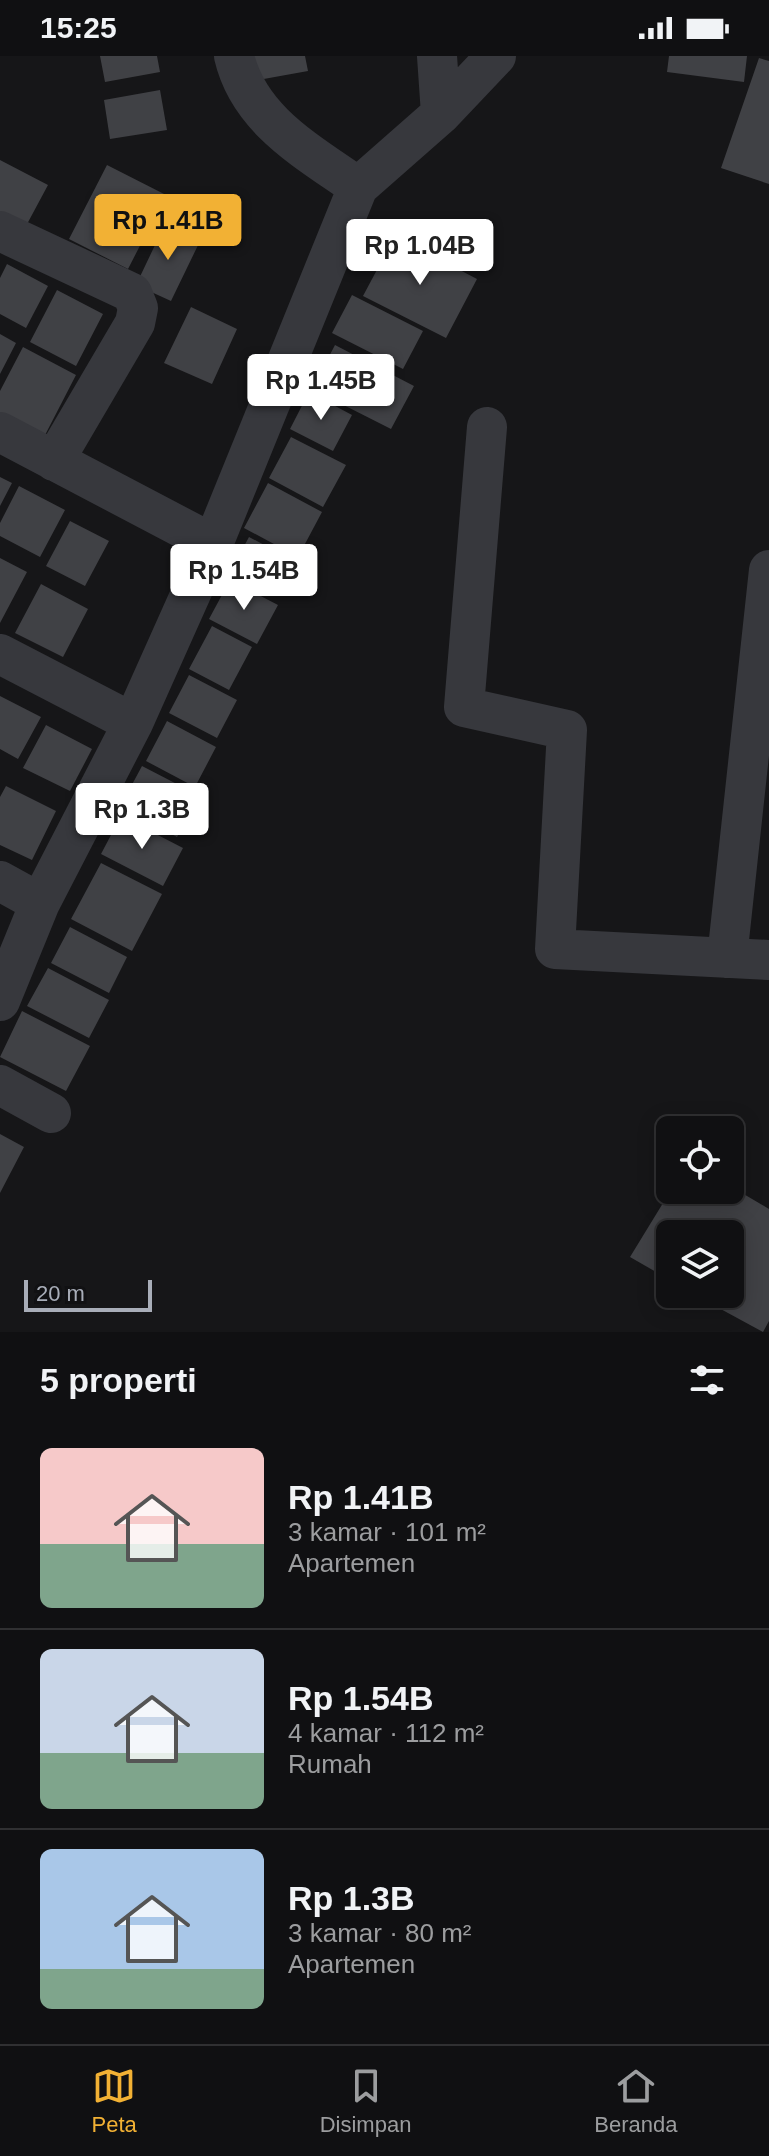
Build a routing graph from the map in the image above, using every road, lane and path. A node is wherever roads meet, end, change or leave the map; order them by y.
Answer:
1 (234, 56) edge
2 (437, 56) edge
3 (496, 56) edge
4 (441, 114) junction
5 (358, 187) junction
6 (0, 231) edge
7 (487, 427) dead end
8 (0, 432) edge
9 (54, 461) junction
10 (213, 544) junction
11 (769, 570) edge
12 (0, 654) edge
13 (133, 723) junction
14 (0, 881) edge
15 (40, 903) junction
16 (727, 958) junction
17 (769, 960) edge
18 (0, 1001) edge
19 (0, 1085) edge
20 (51, 1113) dead end

1 - 5 street
2 - 4 street
3 - 4 street
4 - 5 street
5 - 10 street
6 - 9 street
7 - 16 street
8 - 9 street
9 - 10 street
10 - 13 street
11 - 16 street
12 - 13 street
13 - 15 street
14 - 15 street
15 - 18 street
16 - 17 street
19 - 20 street

